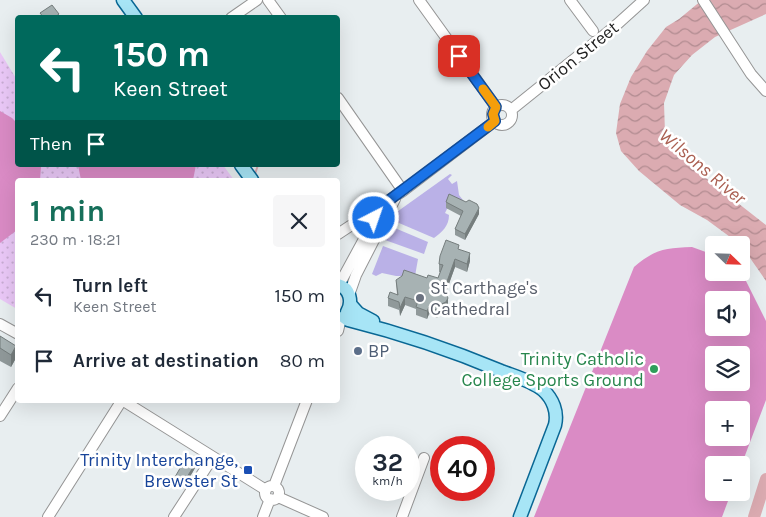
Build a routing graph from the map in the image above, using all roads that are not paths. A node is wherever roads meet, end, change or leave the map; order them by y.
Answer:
1 (123, 0) edge
2 (258, 0) edge
3 (268, 0) edge
4 (419, 0) edge
5 (570, 0) edge
6 (644, 0) edge
7 (703, 0) edge
8 (134, 15) edge
9 (236, 15) edge
10 (278, 15) edge
11 (593, 31) dead end
12 (766, 91) edge
13 (340, 101) edge
14 (496, 107) junction
15 (511, 110) junction
16 (495, 121) junction
17 (400, 193) junction
18 (384, 204) junction
19 (340, 233) edge
20 (340, 281) edge
21 (340, 287) edge
22 (350, 299) junction
23 (341, 318) edge
24 (0, 324) edge
25 (15, 332) edge
26 (393, 332) junction
27 (15, 393) edge
28 (120, 403) edge
29 (127, 403) edge
30 (306, 403) edge
31 (0, 416) edge
32 (212, 457) junction
33 (424, 458) dead end
34 (272, 493) junction
35 (48, 517) edge
36 (174, 517) edge
37 (263, 517) edge
38 (323, 517) edge
39 (402, 517) edge
40 (520, 517) edge

1 - 8 main road
2 - 9 street
3 - 10 street
4 - 14 street
5 - 11 street
6 - 15 street, Orion Street
7 - 12 street
13 - 17 street
14 - 15 street
14 - 16 street
15 - 16 street
16 - 17 street
17 - 18 street
17 - 22 street
18 - 19 street
18 - 20 street
21 - 22 main road
22 - 23 main road
22 - 26 main road
23 - 26 main road
24 - 25 street
26 - 40 main road
27 - 31 street
28 - 35 street
29 - 32 street
30 - 34 street
32 - 34 street
32 - 36 street
33 - 39 street
34 - 37 street
34 - 38 street

